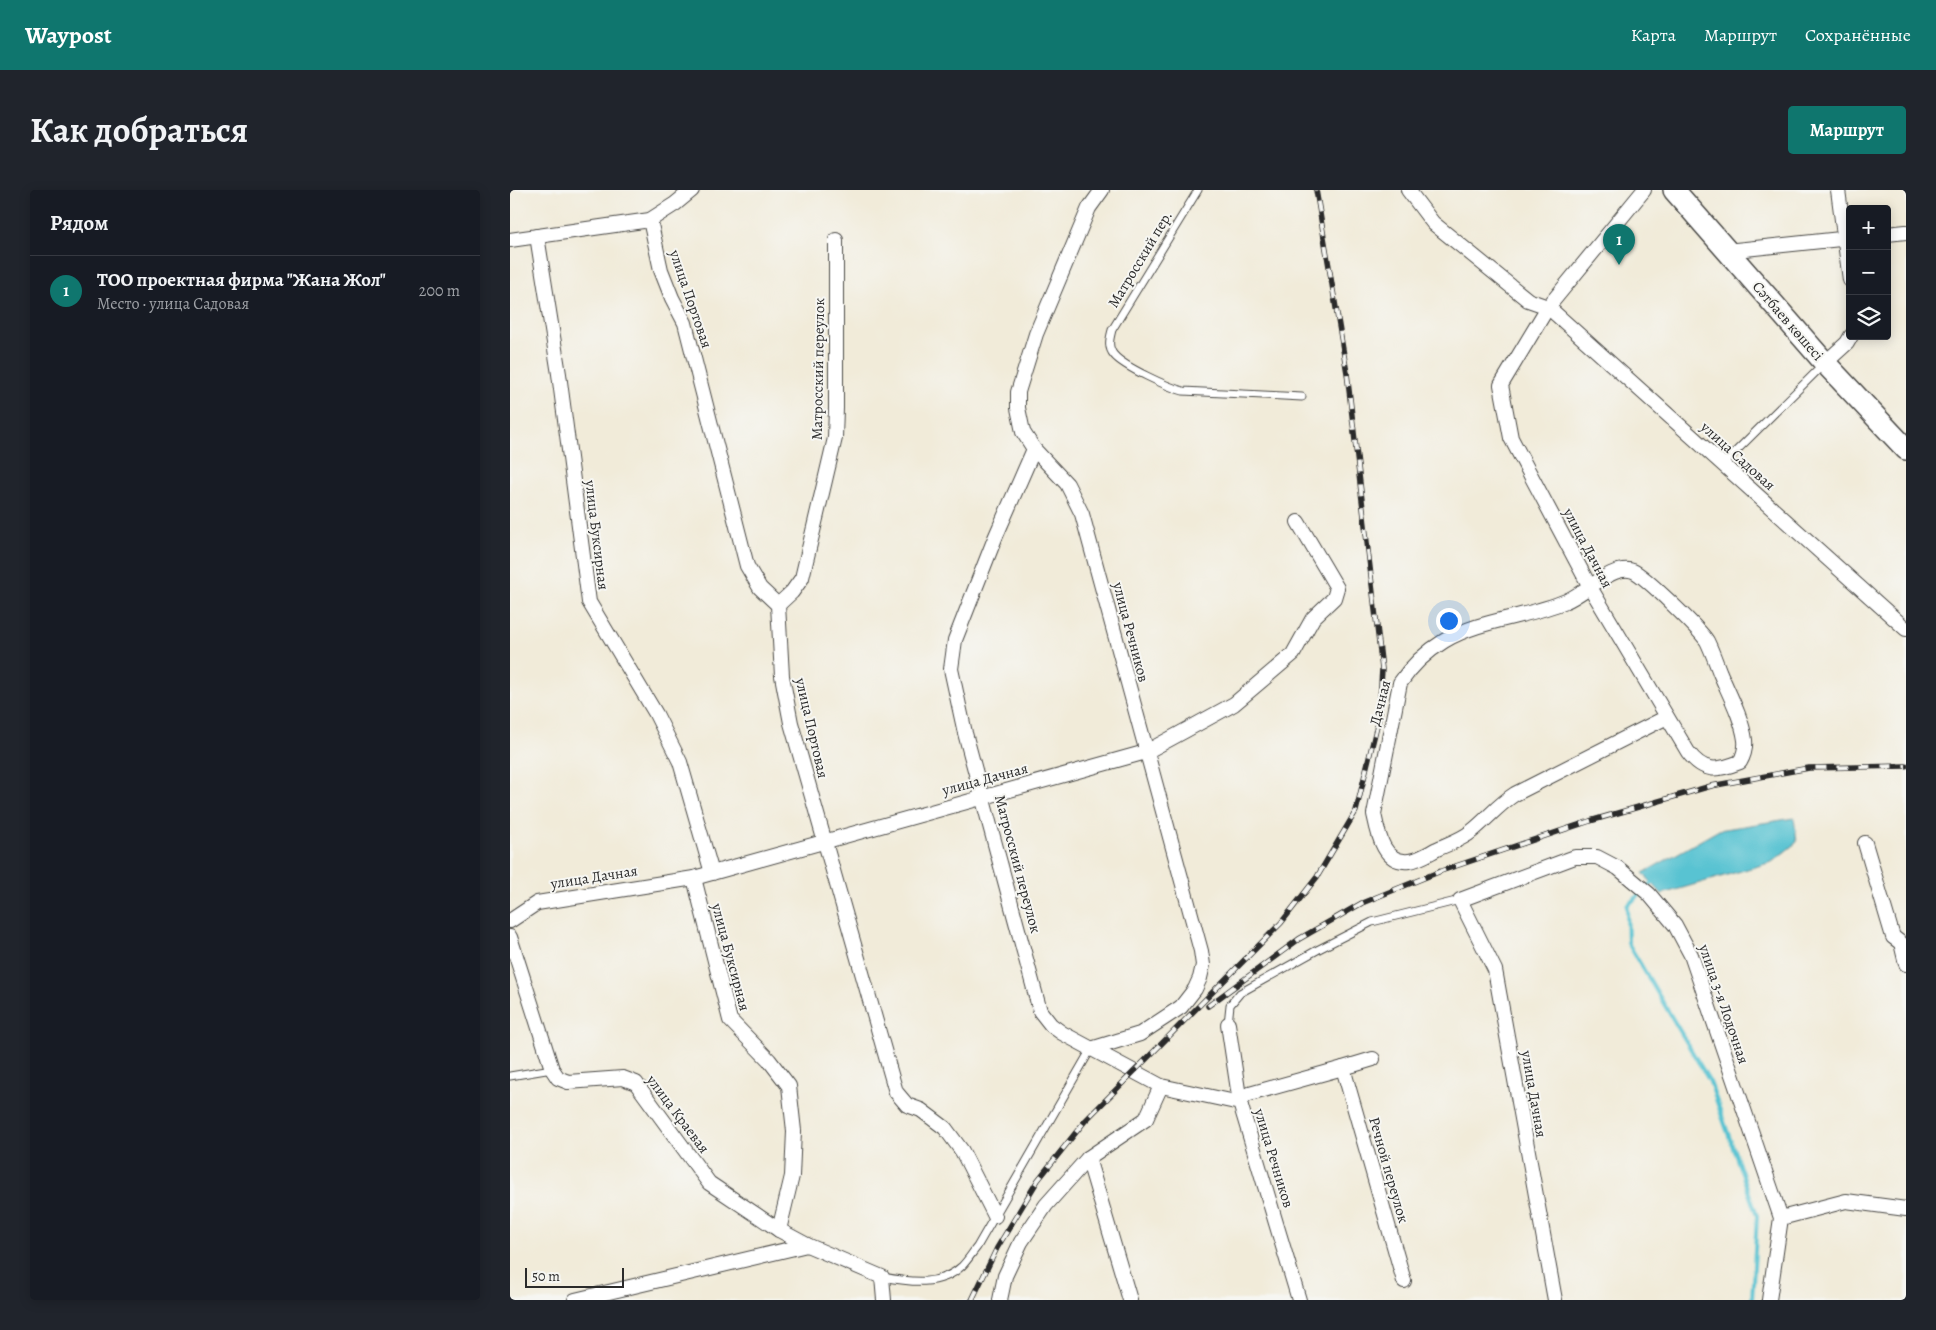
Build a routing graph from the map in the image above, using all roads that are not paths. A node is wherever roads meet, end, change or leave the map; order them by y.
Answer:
1 (692, 190) edge
2 (1102, 190) edge
3 (1198, 190) edge
4 (1408, 190) edge
5 (1644, 190) edge
6 (1674, 190) edge
7 (1838, 190) edge
8 (650, 220) junction
9 (1906, 232) edge
10 (1846, 234) edge
11 (1891, 234) edge
12 (537, 236) junction
13 (1846, 239) edge
14 (510, 240) edge
15 (836, 240) dead end
16 (1726, 251) junction
17 (1548, 306) junction
18 (1849, 340) edge
19 (1825, 363) junction
20 (1302, 397) dead end
21 (1034, 449) junction
22 (1906, 449) edge
23 (1724, 464) junction
24 (1298, 522) dead end
25 (1590, 587) junction
26 (778, 605) junction
27 (1906, 629) edge
28 (1667, 717) junction
29 (1146, 752) junction
30 (983, 796) junction
31 (825, 841) junction
32 (1865, 843) dead end
33 (712, 873) junction
34 (694, 878) junction
35 (1460, 900) junction
36 (510, 920) edge
37 (510, 937) edge
38 (1906, 964) edge
39 (1228, 1024) joint
40 (1090, 1049) junction
41 (1373, 1060) dead end
42 (1343, 1068) junction
43 (552, 1069) junction
44 (510, 1076) edge
45 (1161, 1086) junction
46 (1240, 1103) junction
47 (1088, 1158) junction
48 (1906, 1210) edge
49 (995, 1216) junction
50 (1781, 1218) junction
51 (779, 1230) junction
52 (807, 1245) junction
53 (882, 1277) junction
54 (1404, 1282) dead end
55 (576, 1300) edge
56 (884, 1300) edge
57 (1000, 1300) edge
58 (1130, 1300) edge
59 (1299, 1300) edge
60 (1555, 1300) edge
61 (1769, 1300) edge

1 - 8 street
2 - 21 street, улица Речников
3 - 20 lane, Матросский пер.
4 - 17 street, улица Садовая
5 - 17 street
6 - 16 main road, Сәтбаев көшесі
7 - 10 street
8 - 12 street
8 - 26 street, улица Портовая
9 - 11 street
12 - 14 street
12 - 33 street, улица Буксирная
13 - 16 street
15 - 26 street, Матросский переулок
16 - 19 main road, Сәтбаев көшесі
17 - 23 street, улица Садовая
17 - 25 street, улица Дачная
18 - 19 street
19 - 22 main road, Сәтбаев көшесі
19 - 23 lane
21 - 29 street, улица Речников
21 - 30 street, Матросский переулок
23 - 27 street, улица Садовая
24 - 29 street, улица Дачная
25 - 28 street, улица Дачная
25 - 28 street, Дачная
25 - 28 street, Дачная
26 - 31 street, улица Портовая
29 - 30 street, улица Дачная
29 - 40 street, улица Речников
30 - 31 street, улица Дачная
30 - 40 street, Матросский переулок
31 - 33 street, улица Дачная
31 - 49 street, улица Портовая
32 - 38 street
33 - 34 street, улица Дачная
34 - 36 street, улица Дачная
34 - 51 street, улица Буксирная
35 - 39 lane
35 - 50 street, улица 3-я Лодочная
35 - 60 street, улица Дачная
37 - 43 street
39 - 46 street
40 - 45 street, Матросский переулок
40 - 49 lane
41 - 42 street
42 - 46 street
42 - 54 street, Речной переулок
43 - 44 lane
43 - 51 street, улица Краевая
45 - 46 street, улица Речников
45 - 47 street
46 - 59 street, улица Речников
47 - 57 street
47 - 58 street
48 - 50 street
49 - 53 lane
50 - 61 street, улица 3-я Лодочная
51 - 52 street, улица Краевая
52 - 53 street, улица Краевая
52 - 55 street
53 - 56 street

